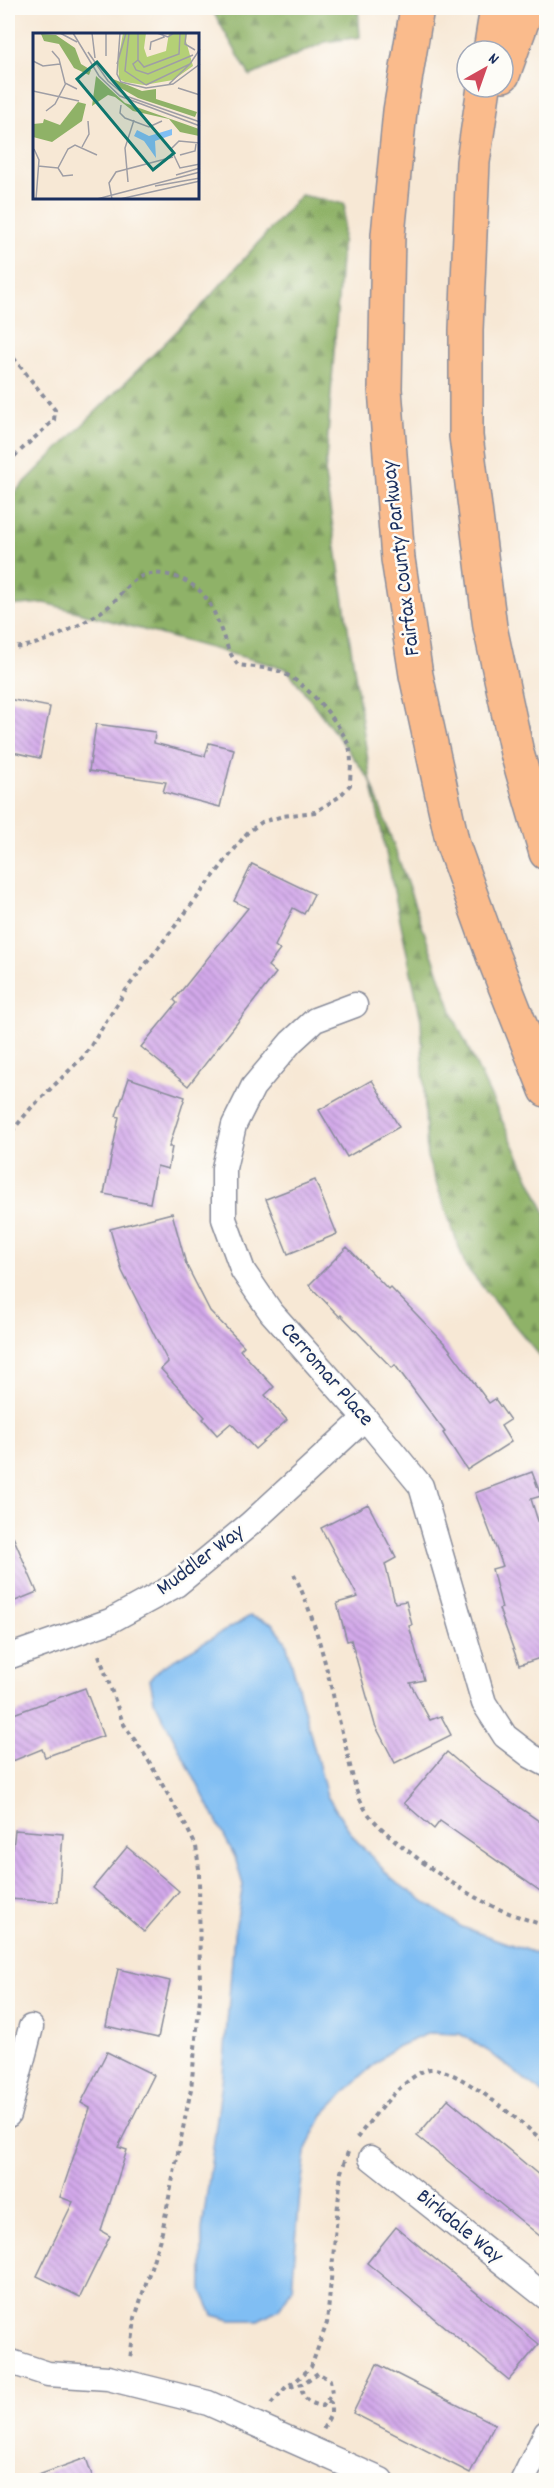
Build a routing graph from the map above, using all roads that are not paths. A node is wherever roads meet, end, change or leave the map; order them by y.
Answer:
1 (417, 8) edge
2 (496, 8) edge
3 (526, 8) edge
4 (492, 39) edge
5 (515, 40) edge
6 (482, 99) edge
7 (495, 99) edge
8 (473, 162) junction
9 (546, 853) edge
10 (355, 1005) dead end
11 (546, 1090) edge
12 (365, 1418) junction
13 (8, 1657) edge
14 (546, 1764) edge
15 (31, 2027) dead end
16 (8, 2115) edge
17 (371, 2158) dead end
18 (546, 2297) edge
19 (8, 2361) edge
20 (546, 2433) edge
21 (381, 2481) edge
22 (523, 2481) edge

1 - 11 highway, Fairfax County Parkway
2 - 4 highway
3 - 5 highway
6 - 8 highway
7 - 8 highway
8 - 9 highway
10 - 12 street, Cerromar Place
12 - 13 street, Muddler Way
12 - 14 street, Cerromar Place
15 - 16 street
17 - 18 street, Birkdale Way
19 - 21 street
20 - 22 street

